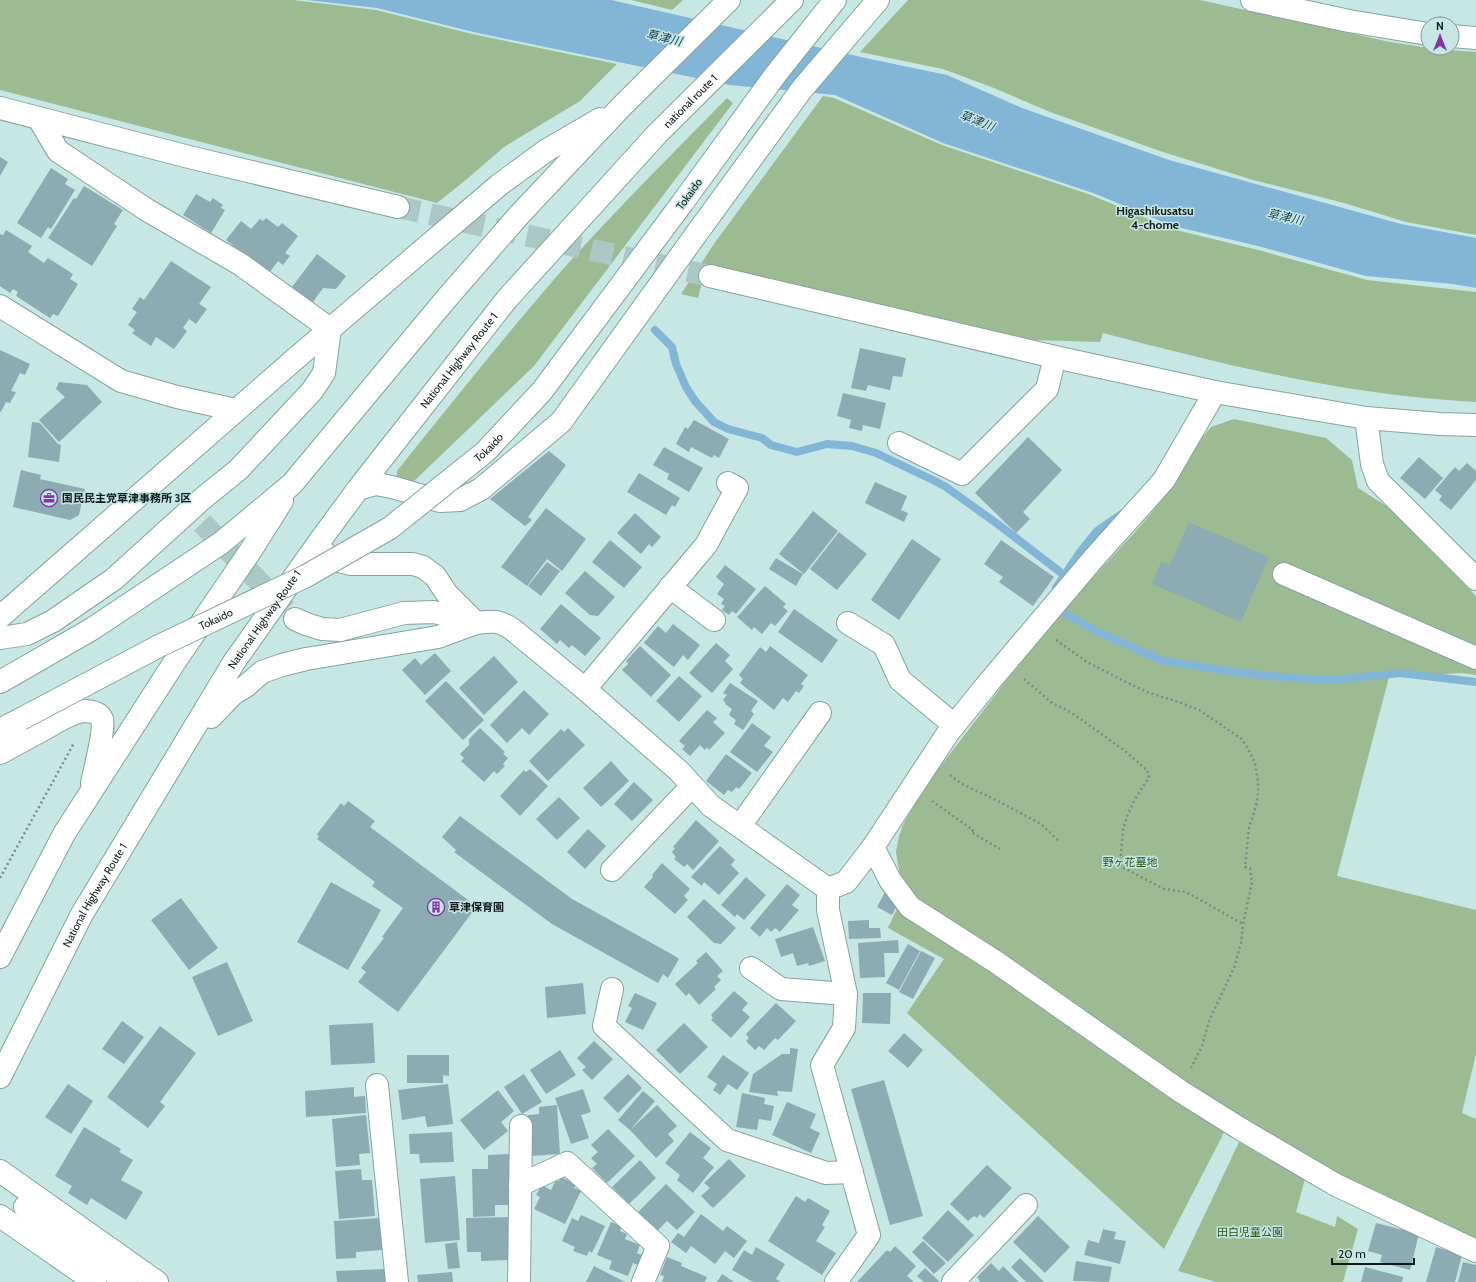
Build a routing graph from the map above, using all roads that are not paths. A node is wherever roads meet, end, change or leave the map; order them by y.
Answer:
1 (729, 0) edge
2 (792, 0) edge
3 (835, 0) edge
4 (878, 0) edge
5 (1252, 0) edge
6 (1420, 33) edge
7 (1460, 37) edge
8 (1476, 38) edge
9 (622, 106) junction
10 (0, 108) edge
11 (39, 119) junction
12 (593, 205) joint
13 (398, 207) tunnel mouth
14 (710, 276) tunnel mouth
15 (0, 306) edge
16 (330, 329) junction
17 (1055, 357) junction
18 (1215, 392) junction
19 (236, 410) junction
20 (1366, 418) junction
21 (1476, 424) edge
22 (899, 443) dead end
23 (728, 482) dead end
24 (292, 484) junction
25 (358, 489) junction
26 (319, 542) junction
27 (1284, 574) dead end
28 (1476, 580) edge
29 (670, 587) junction
30 (0, 617) edge
31 (295, 619) tunnel mouth
32 (714, 620) dead end
33 (476, 623) junction
34 (848, 623) dead end
35 (0, 638) edge
36 (1476, 658) edge
37 (0, 682) edge
38 (585, 689) junction
39 (820, 713) dead end
40 (954, 725) junction
41 (0, 730) edge
42 (185, 743) junction
43 (0, 753) edge
44 (692, 786) junction
45 (90, 794) junction
46 (740, 826) junction
47 (873, 847) junction
48 (612, 870) dead end
49 (828, 889) junction
50 (0, 957) edge
51 (751, 968) dead end
52 (612, 989) dead end
53 (846, 994) junction
54 (0, 1077) edge
55 (377, 1085) dead end
56 (521, 1126) dead end
57 (0, 1171) edge
58 (852, 1172) junction
59 (520, 1185) junction
60 (0, 1188) edge
61 (1026, 1205) dead end
62 (0, 1216) edge
63 (1476, 1251) edge
64 (96, 1282) edge
65 (126, 1282) edge
66 (157, 1282) edge
67 (397, 1282) edge
68 (520, 1282) edge
69 (643, 1282) edge
70 (836, 1282) edge
71 (953, 1282) edge

1 - 9 main road
2 - 12 main road, national route 1
3 - 41 main road, Tokaido, bridge
4 - 25 main road
5 - 6 main road
7 - 8 main road
9 - 16 main road
9 - 24 main road
10 - 11 main road
11 - 13 main road
11 - 16 main road
12 - 25 main road, National Highway Route 1
14 - 17 main road
15 - 19 main road
16 - 19 main road
16 - 35 main road
17 - 18 main road
17 - 22 main road
18 - 20 main road
18 - 40 main road
19 - 30 main road
20 - 21 main road
20 - 28 main road
23 - 29 main road
24 - 37 main road
24 - 45 main road
25 - 26 main road, National Highway Route 1
26 - 33 main road
26 - 42 main road, National Highway Route 1
27 - 36 main road
29 - 32 main road
29 - 38 main road
31 - 33 main road
33 - 38 main road
33 - 42 main road
34 - 40 main road
38 - 44 main road
39 - 46 main road
40 - 47 main road
42 - 54 main road, National Highway Route 1
43 - 45 main road
44 - 46 main road
44 - 48 main road
45 - 50 main road
46 - 49 main road
47 - 49 main road
47 - 63 main road
49 - 53 main road
51 - 53 main road
52 - 58 main road
53 - 58 main road
55 - 67 main road
56 - 59 main road
57 - 66 main road
58 - 70 main road
59 - 68 main road
59 - 69 main road
60 - 65 main road
61 - 71 main road
62 - 64 main road

